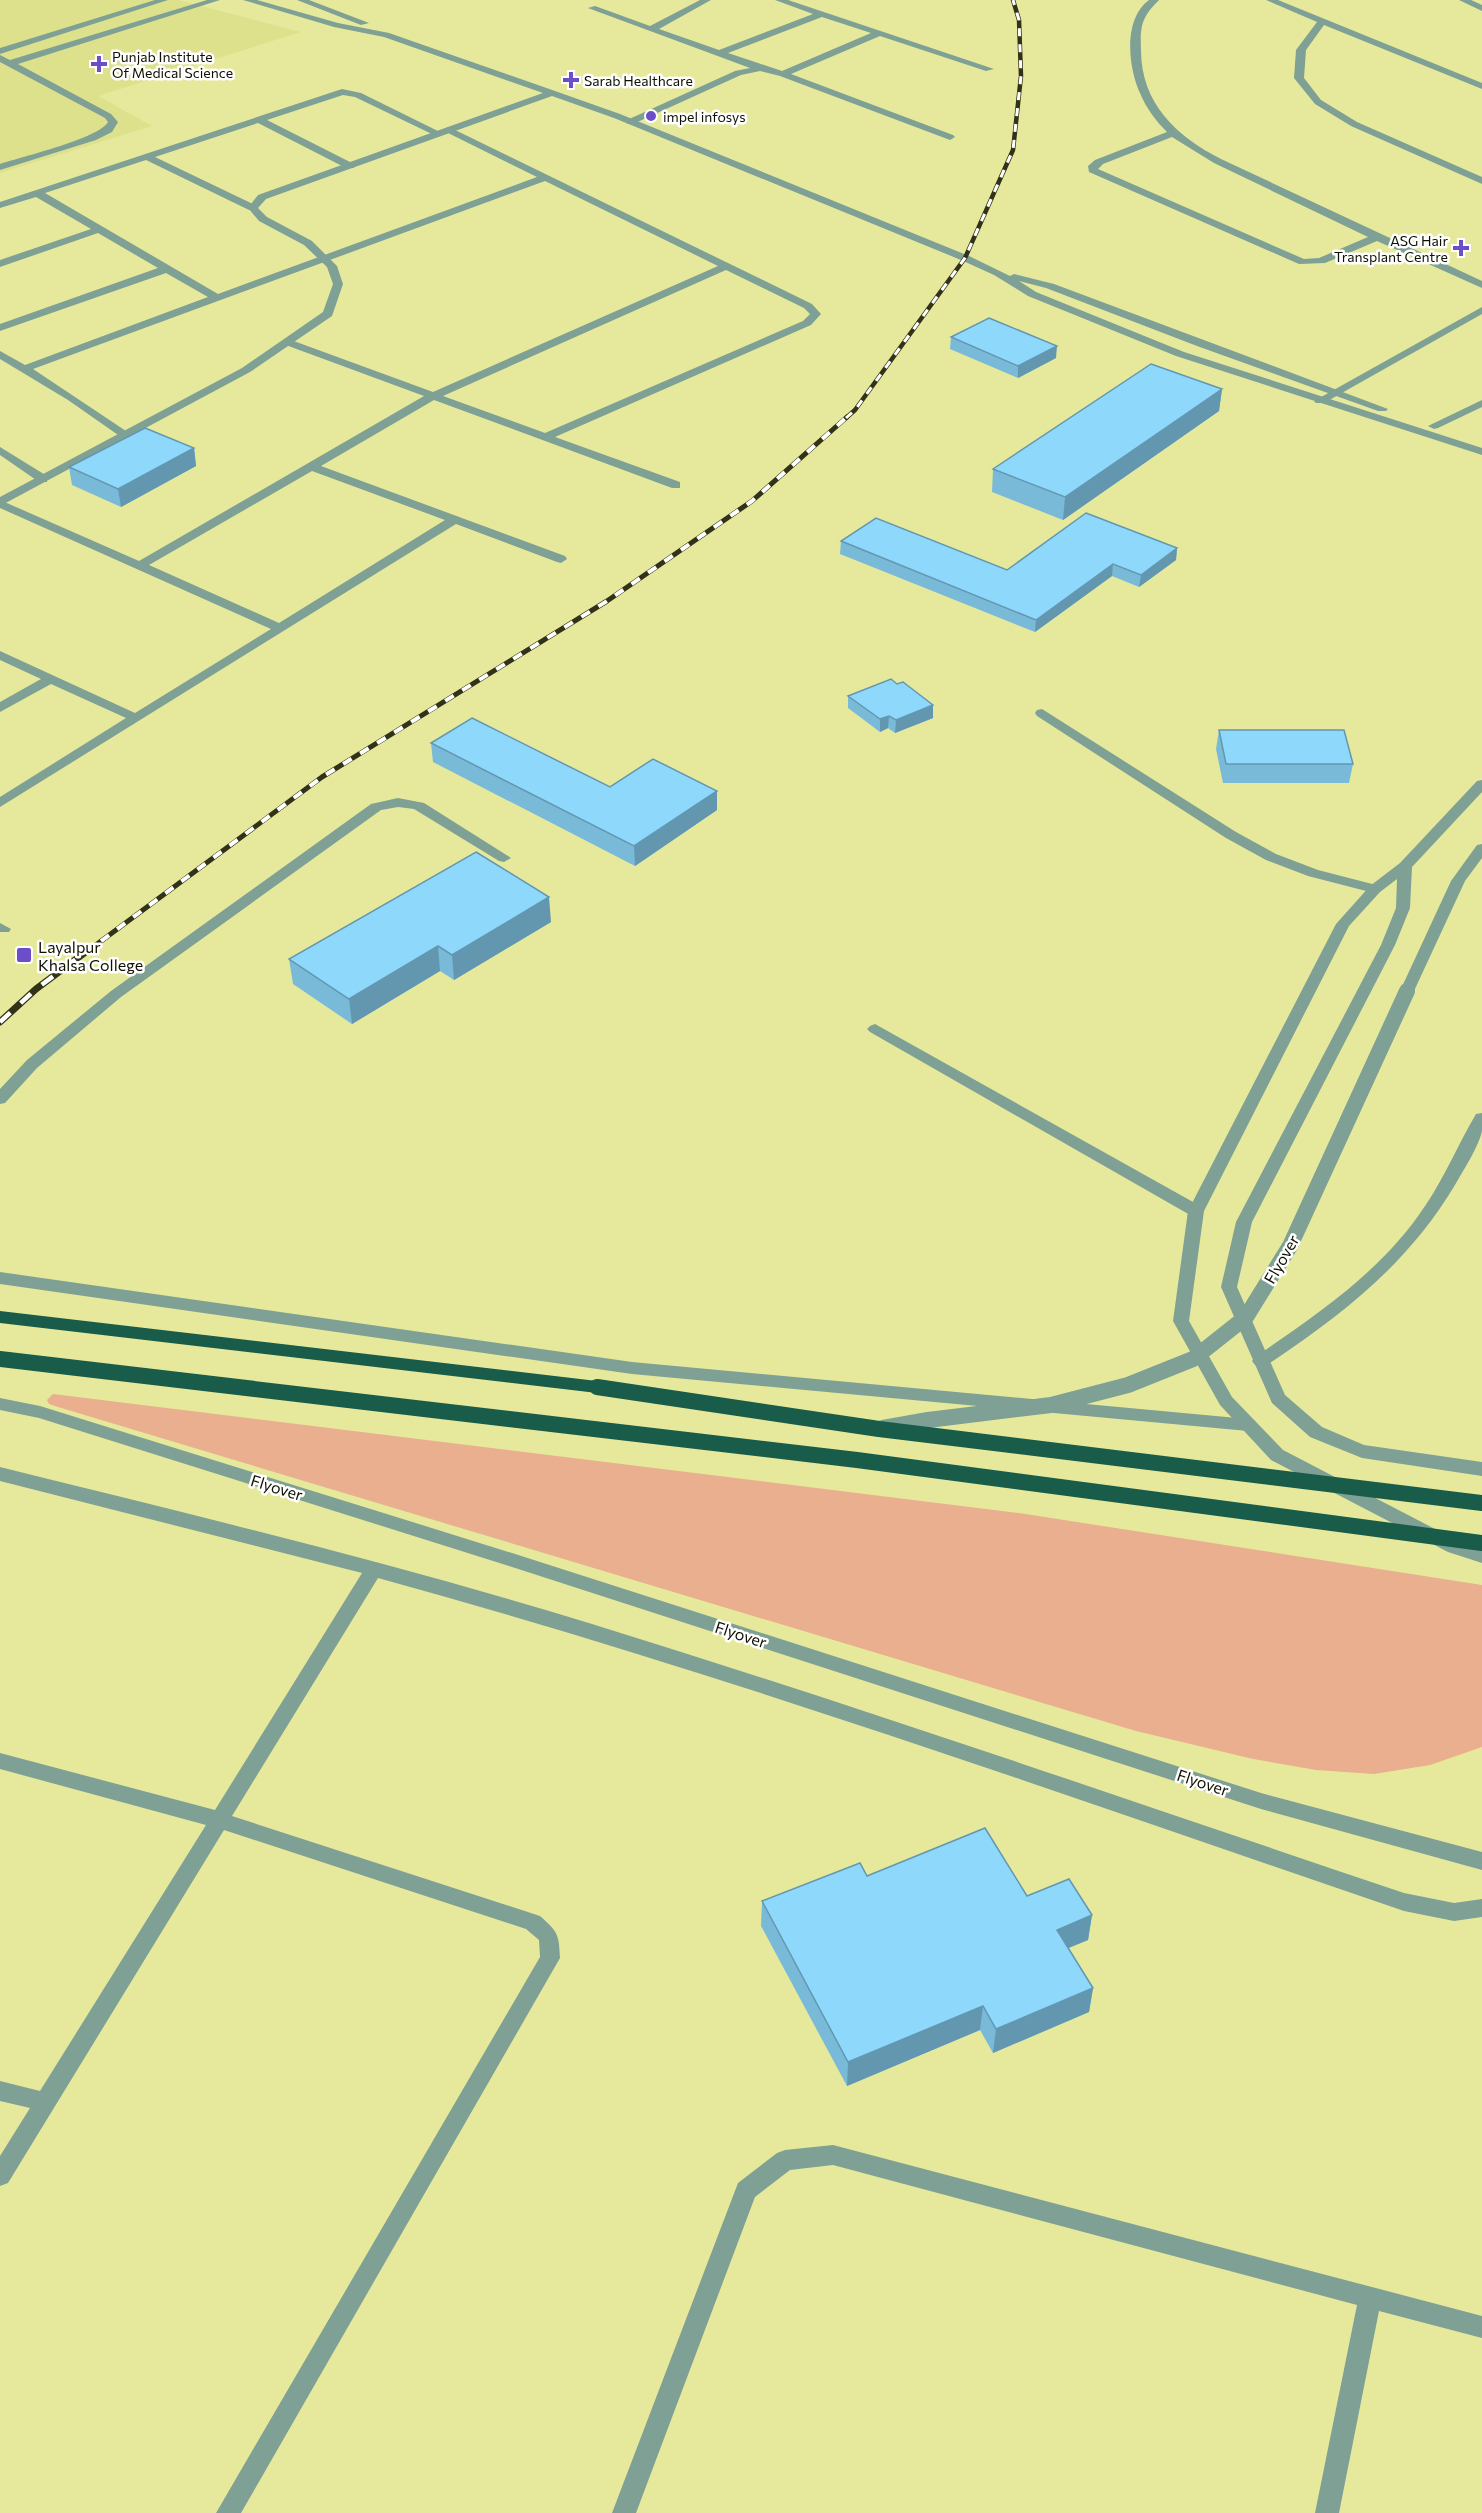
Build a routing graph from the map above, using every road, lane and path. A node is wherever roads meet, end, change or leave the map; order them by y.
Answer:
1 (164, 0) edge
2 (216, 0) edge
3 (246, 0) edge
4 (260, 0) edge
5 (302, 0) edge
6 (707, 0) edge
7 (779, 0) edge
8 (1155, 0) edge
9 (1270, 0) edge
10 (1463, 0) edge
11 (592, 8) dead end
12 (1482, 8) edge
13 (288, 10) junction
14 (819, 15) junction
15 (1322, 21) junction
16 (651, 29) junction
17 (877, 34) junction
18 (386, 35) junction
19 (0, 51) edge
20 (720, 53) junction
21 (0, 58) edge
22 (10, 63) junction
23 (760, 68) junction
24 (988, 69) dead end
25 (783, 74) junction
26 (1482, 86) edge
27 (552, 93) junction
28 (258, 119) junction
29 (630, 122) junction
30 (444, 132) junction
31 (1174, 133) junction
32 (950, 137) dead end
33 (147, 157) junction
34 (350, 166) junction
35 (0, 167) edge
36 (546, 177) junction
37 (1479, 178) edge
38 (36, 193) junction
39 (0, 204) edge
40 (253, 208) junction
41 (100, 229) junction
42 (1377, 237) junction
43 (324, 258) junction
44 (0, 264) edge
45 (726, 266) junction
46 (166, 269) junction
47 (998, 273) junction
48 (1482, 285) edge
49 (215, 297) junction
50 (1482, 310) edge
51 (0, 328) edge
52 (287, 342) junction
53 (0, 354) edge
54 (26, 368) junction
55 (1335, 392) junction
56 (433, 396) junction
57 (1320, 400) junction
58 (1482, 403) edge
59 (1434, 426) junction
60 (125, 435) junction
61 (545, 437) junction
62 (1482, 441) edge
63 (0, 450) edge
64 (1482, 452) edge
65 (311, 466) junction
66 (43, 479) junction
67 (676, 485) dead end
68 (0, 503) edge
69 (455, 519) junction
70 (561, 559) dead end
71 (139, 566) junction
72 (280, 628) junction
73 (0, 655) edge
74 (51, 678) junction
75 (0, 708) edge
76 (1042, 714) dead end
77 (136, 718) junction
78 (1482, 784) edge
79 (0, 803) edge
80 (1482, 848) edge
81 (504, 858) dead end
82 (1405, 866) junction
83 (1375, 889) junction
84 (875, 1029) dead end
85 (0, 1099) edge
86 (1482, 1118) edge
87 (1196, 1211) junction
88 (0, 1278) edge
89 (0, 1317) edge
90 (0, 1359) edge
91 (1261, 1361) junction
92 (0, 1404) edge
93 (1248, 1425) junction
94 (879, 1429) junction
95 (1482, 1470) edge
96 (0, 1474) edge
97 (1482, 1503) edge
98 (1482, 1543) edge
99 (1482, 1556) edge
100 (374, 1569) junction
101 (0, 1761) edge
102 (219, 1820) junction
103 (1482, 1861) edge
104 (1482, 1908) edge
105 (0, 2091) edge
106 (45, 2102) junction
107 (0, 2176) edge
108 (1370, 2297) junction
109 (1482, 2327) edge
110 (228, 2513) edge
111 (624, 2513) edge
112 (1326, 2513) edge

1 - 19 street
2 - 22 street
3 - 13 street
4 - 13 street
5 - 18 street
6 - 16 street
7 - 14 street
8 - 31 street
9 - 15 street
10 - 12 street
11 - 16 street
13 - 18 street
14 - 17 street
14 - 20 street
15 - 26 street
15 - 37 street
16 - 20 street
17 - 24 street
17 - 25 street
18 - 27 street
20 - 23 street
21 - 22 street
22 - 35 street
23 - 25 street
23 - 29 street
25 - 32 street
27 - 29 street
27 - 30 street
28 - 30 street
28 - 33 street
28 - 34 street
29 - 47 street
30 - 34 street
30 - 36 street
31 - 42 street
31 - 42 street
33 - 38 street
33 - 40 street
34 - 40 street
36 - 43 street
36 - 45 street
38 - 39 street
38 - 41 street
40 - 43 street
41 - 44 street
41 - 46 street
42 - 48 street
43 - 49 street
43 - 52 street
45 - 56 street
45 - 61 street
46 - 49 street
46 - 51 street
47 - 55 street
47 - 57 street
49 - 54 street
50 - 55 street
52 - 56 street
52 - 60 street
53 - 54 street
54 - 60 street
55 - 57 street
55 - 59 street
56 - 61 street
56 - 65 street
57 - 64 street
58 - 59 street
59 - 62 street
60 - 66 street
61 - 67 street
63 - 66 street
65 - 69 street
65 - 71 street
66 - 68 street
68 - 71 street
69 - 70 street
69 - 72 street
71 - 72 street
72 - 77 street
73 - 74 street
74 - 75 street
74 - 77 street
76 - 83 street
77 - 79 street
78 - 82 street
80 - 94 street, Flyover, bridge
81 - 85 street
82 - 83 street
82 - 91 street
83 - 87 street
84 - 87 street
86 - 91 street
87 - 93 street
88 - 93 street
89 - 94 highway, Flyover, bridge
90 - 98 highway, bridge
91 - 95 street
92 - 103 street, Flyover
93 - 99 street
94 - 97 highway, Flyover, bridge
96 - 100 street
100 - 102 street
100 - 104 street
101 - 102 street
102 - 106 street
102 - 110 street
105 - 106 street
106 - 107 street
108 - 109 street
108 - 111 street
108 - 112 street

